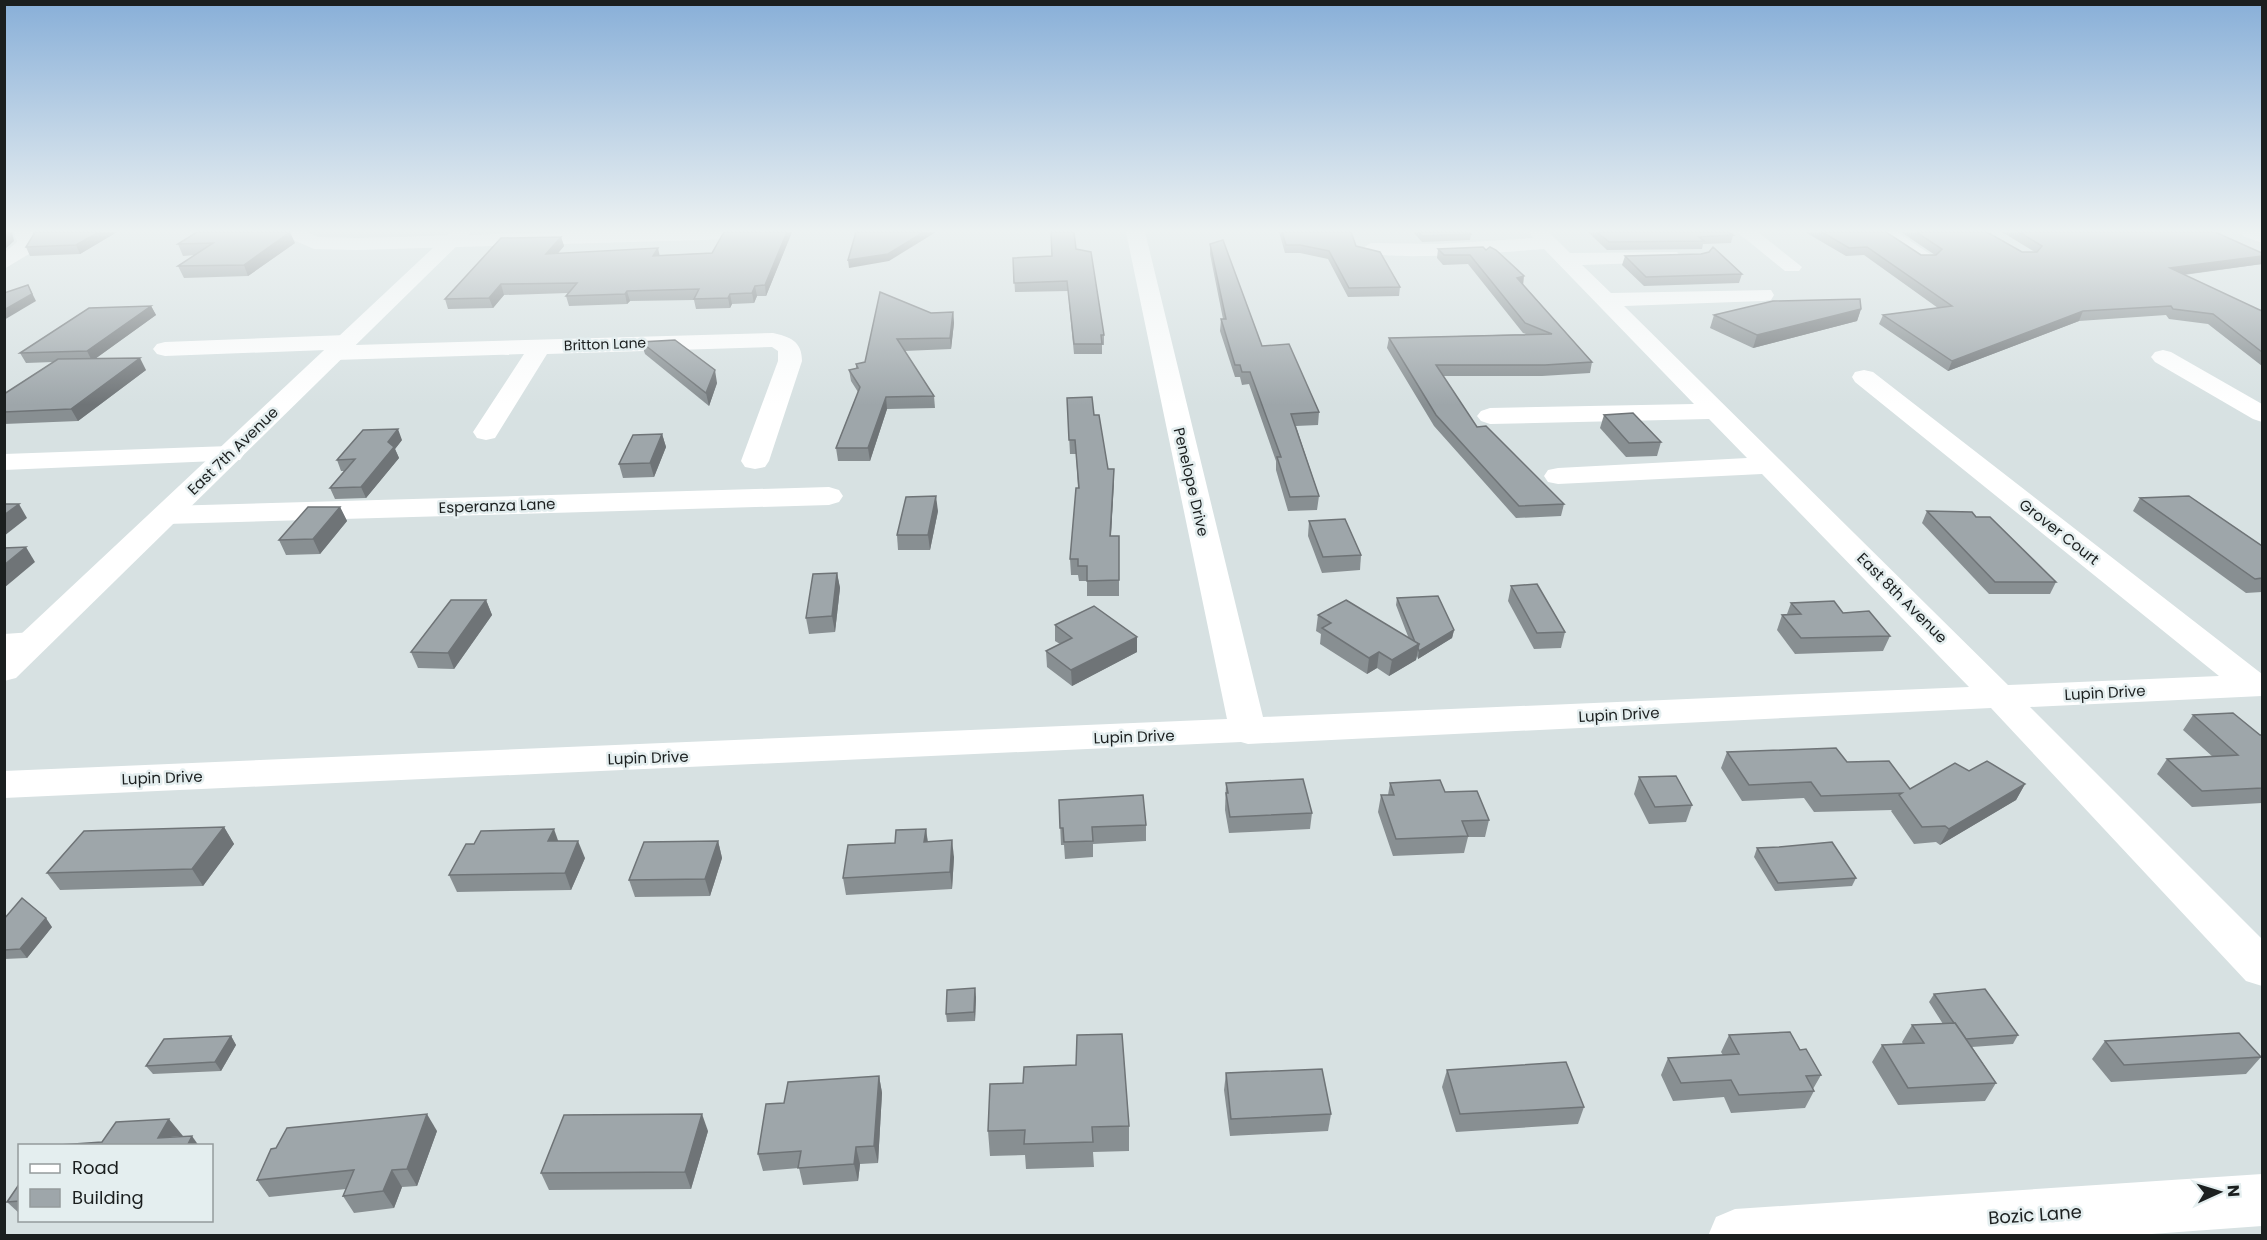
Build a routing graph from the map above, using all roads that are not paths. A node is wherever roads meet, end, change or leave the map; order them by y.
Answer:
1 (401, 290) edge
2 (1148, 290) edge
3 (1595, 290) edge
4 (1567, 295) dead end
5 (1763, 295) dead end
6 (1602, 297) junction
7 (173, 342) dead end
8 (346, 342) junction
9 (540, 347) junction
10 (2163, 357) dead end
11 (1864, 377) dead end
12 (1716, 411) junction
13 (2262, 414) edge
14 (1490, 416) dead end
15 (486, 432) dead end
16 (230, 454) junction
17 (755, 461) dead end
18 (4, 462) edge
19 (1769, 465) junction
20 (1558, 476) dead end
21 (829, 496) dead end
22 (165, 515) junction
23 (19, 643) edge
24 (4, 670) edge
25 (2258, 686) edge
26 (2000, 697) junction
27 (1248, 732) junction
28 (4, 785) edge
29 (2262, 968) edge
30 (2262, 1200) edge
31 (1735, 1236) edge

1 - 8 street, East 7th Avenue
2 - 27 street, Penelope Drive
3 - 6 street, East 8th Avenue
4 - 6 street
5 - 6 street
6 - 12 street, East 8th Avenue
7 - 8 street, Britton Lane
8 - 9 street, Britton Lane
8 - 16 street, East 7th Avenue
9 - 15 street
9 - 17 street, Britton Lane
10 - 13 street
11 - 25 street, Grover Court
12 - 14 street
12 - 19 street, East 8th Avenue
16 - 18 street
16 - 22 street, East 7th Avenue
19 - 20 street
19 - 26 street, East 8th Avenue
21 - 22 street, Esperanza Lane
22 - 23 street, East 7th Avenue
23 - 24 street, East 7th Avenue
25 - 26 street, Lupin Drive
26 - 27 street, Lupin Drive
26 - 29 street, East 8th Avenue
27 - 28 street, Lupin Drive
30 - 31 street, Bozic Lane

